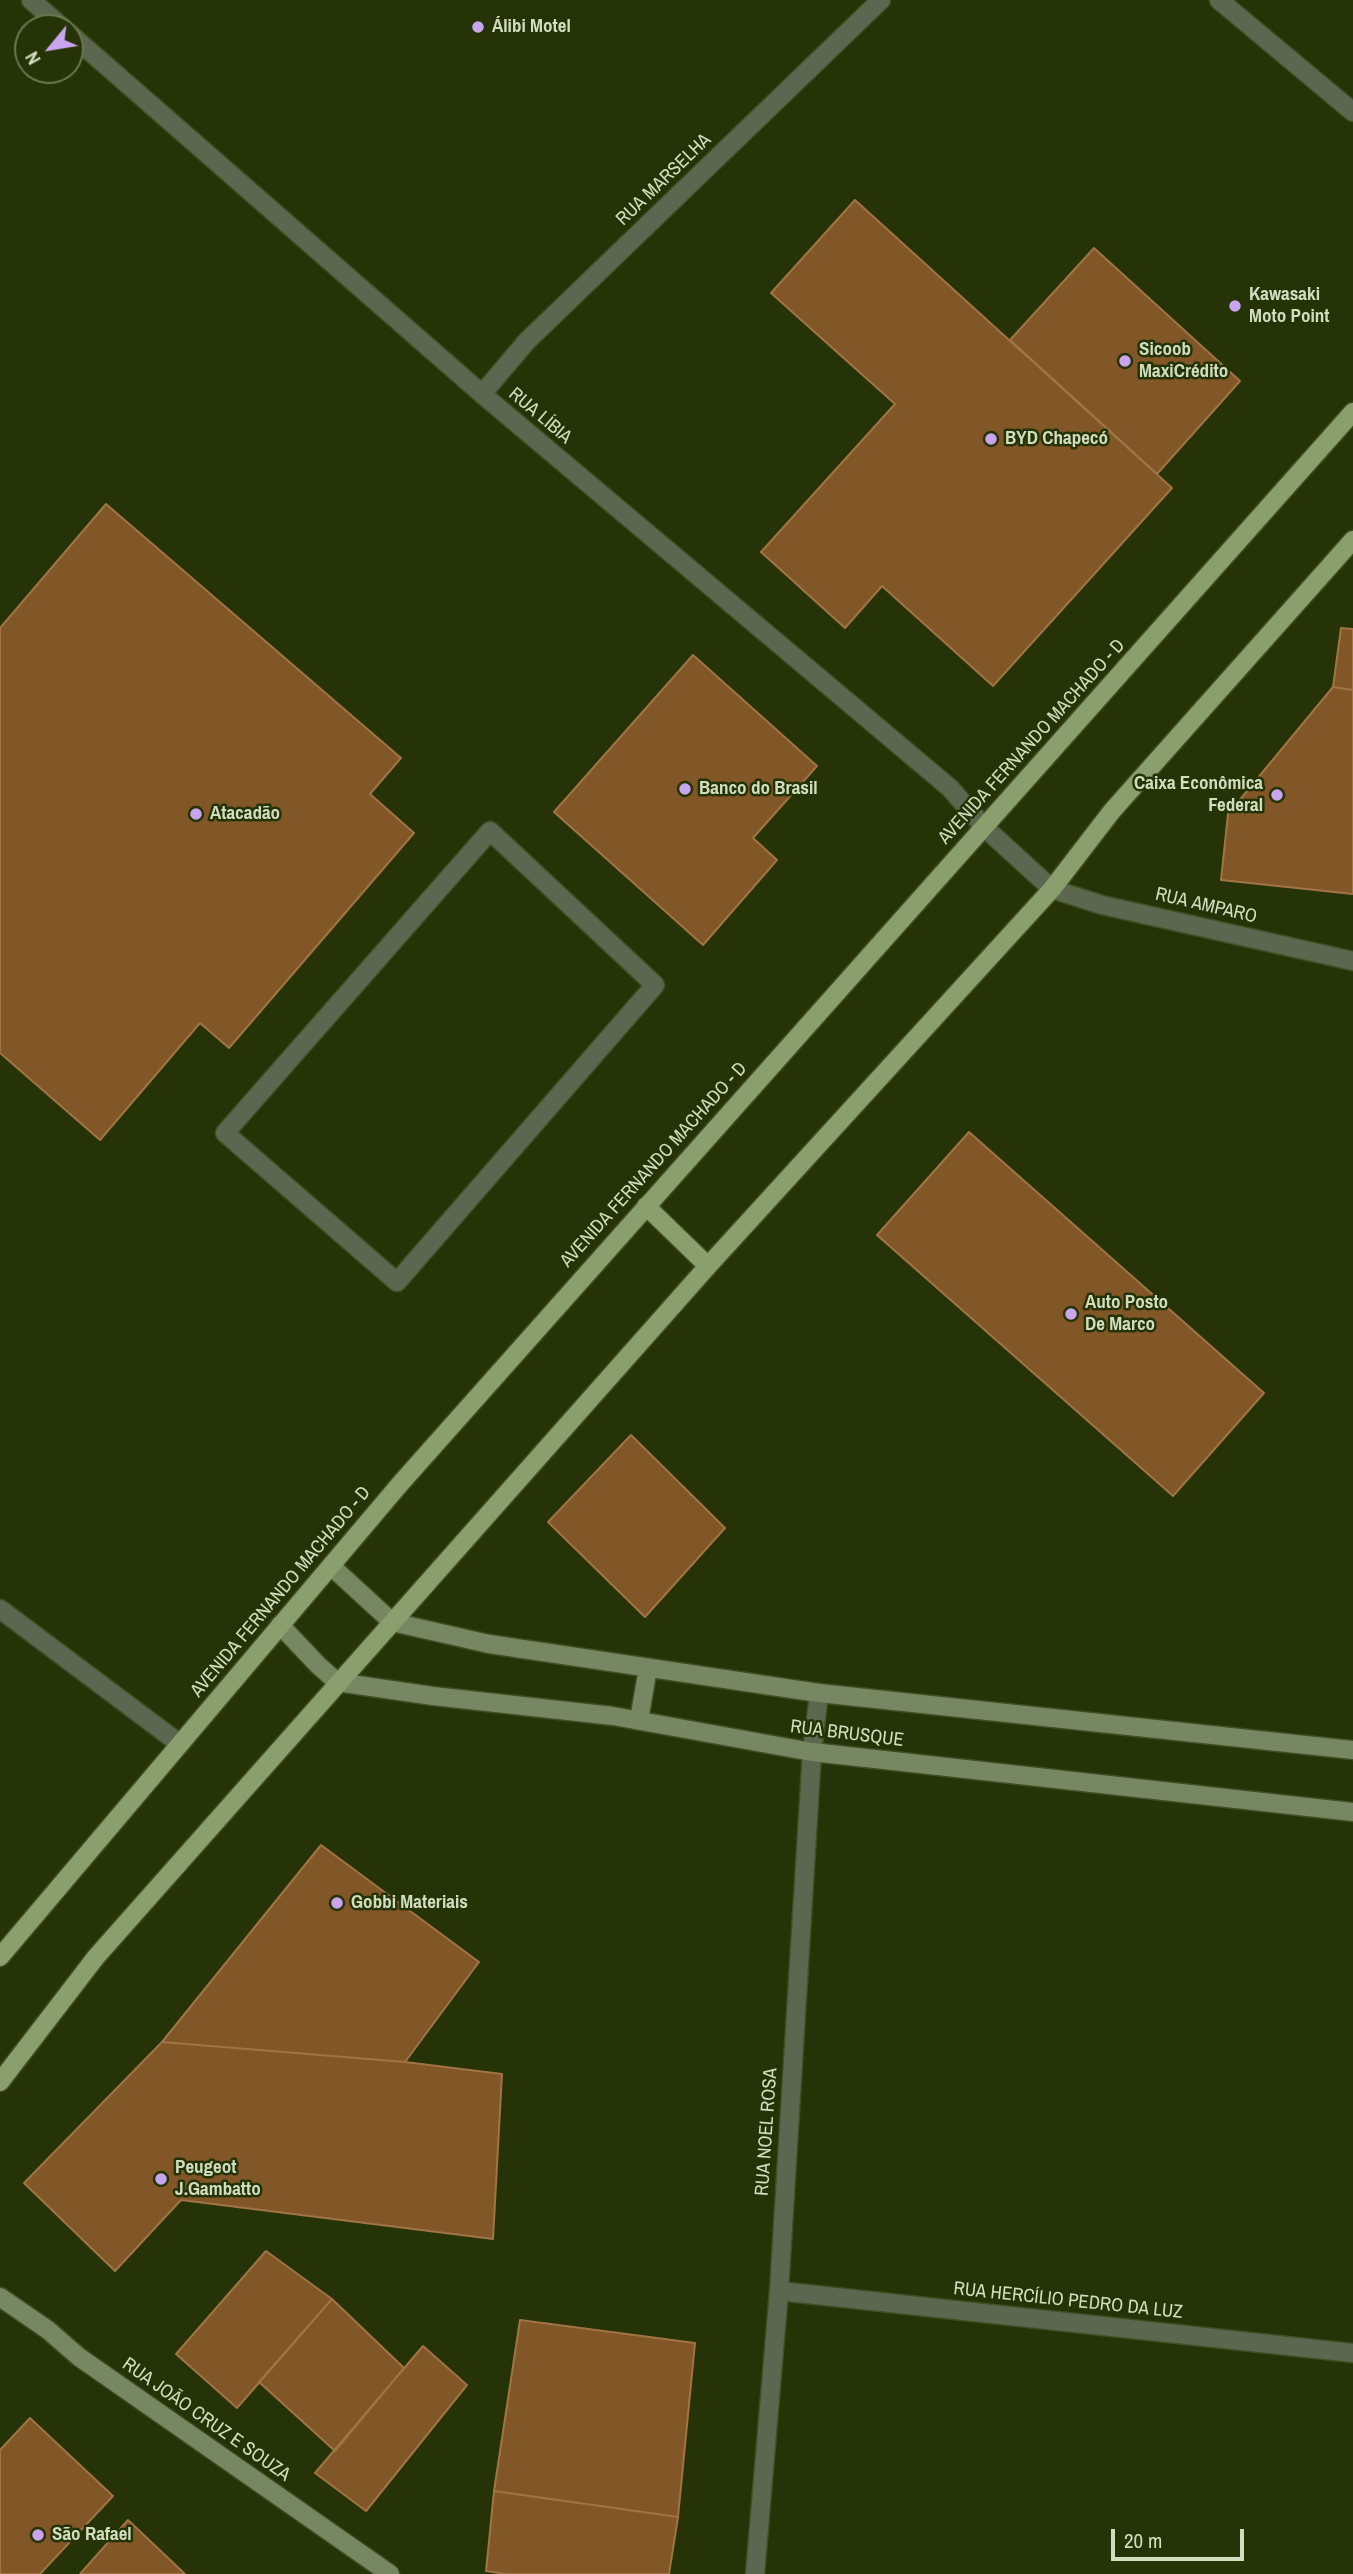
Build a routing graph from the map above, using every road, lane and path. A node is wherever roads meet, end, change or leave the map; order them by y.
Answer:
1 (31, 0) edge
2 (881, 0) edge
3 (1219, 0) edge
4 (47, 14) edge
5 (84, 46) edge
6 (1353, 111) edge
7 (482, 394) junction
8 (1353, 412) edge
9 (1353, 540) edge
10 (984, 827) junction
11 (1052, 889) junction
12 (1353, 961) edge
13 (593, 1057) joint
14 (646, 1206) junction
15 (709, 1266) junction
16 (331, 1566) junction
17 (0, 1609) edge
18 (393, 1622) junction
19 (280, 1625) junction
20 (648, 1668) junction
21 (337, 1682) junction
22 (819, 1693) junction
23 (639, 1720) junction
24 (180, 1744) junction
25 (1353, 1750) edge
26 (812, 1752) junction
27 (1353, 1812) edge
28 (0, 1957) edge
29 (0, 2081) edge
30 (779, 2291) junction
31 (0, 2297) edge
32 (1353, 2353) edge
33 (390, 2574) edge
34 (755, 2574) edge

1 - 4 street
2 - 7 street, RUA MARSELHA
3 - 6 street
5 - 7 street, RUA LÍBIA
7 - 10 street, RUA LÍBIA
8 - 10 main road, AVENIDA FERNANDO MACHADO - D
9 - 11 main road
10 - 11 street, RUA LÍBIA
10 - 14 main road, AVENIDA FERNANDO MACHADO - D
11 - 12 street, RUA AMPARO
11 - 15 main road
13 - 13 street
14 - 15 main road
14 - 16 main road, AVENIDA FERNANDO MACHADO - D
15 - 18 main road
16 - 18 street
16 - 19 main road, AVENIDA FERNANDO MACHADO - D
17 - 24 street
18 - 20 street, RUA BRUSQUE
18 - 21 main road
19 - 21 street
19 - 24 main road, AVENIDA FERNANDO MACHADO - D
20 - 22 street, RUA BRUSQUE
20 - 23 street
21 - 23 street, RUA BRUSQUE
21 - 29 main road
22 - 25 street, RUA BRUSQUE
22 - 26 street, RUA NOEL ROSA
23 - 26 street, RUA BRUSQUE
24 - 28 main road, AVENIDA FERNANDO MACHADO - D
26 - 27 street, RUA BRUSQUE
26 - 30 street, RUA NOEL ROSA
30 - 32 street, RUA HERCÍLIO PEDRO DA LUZ
30 - 34 street, RUA NOEL ROSA
31 - 33 street, RUA JOÃO CRUZ E SOUZA

